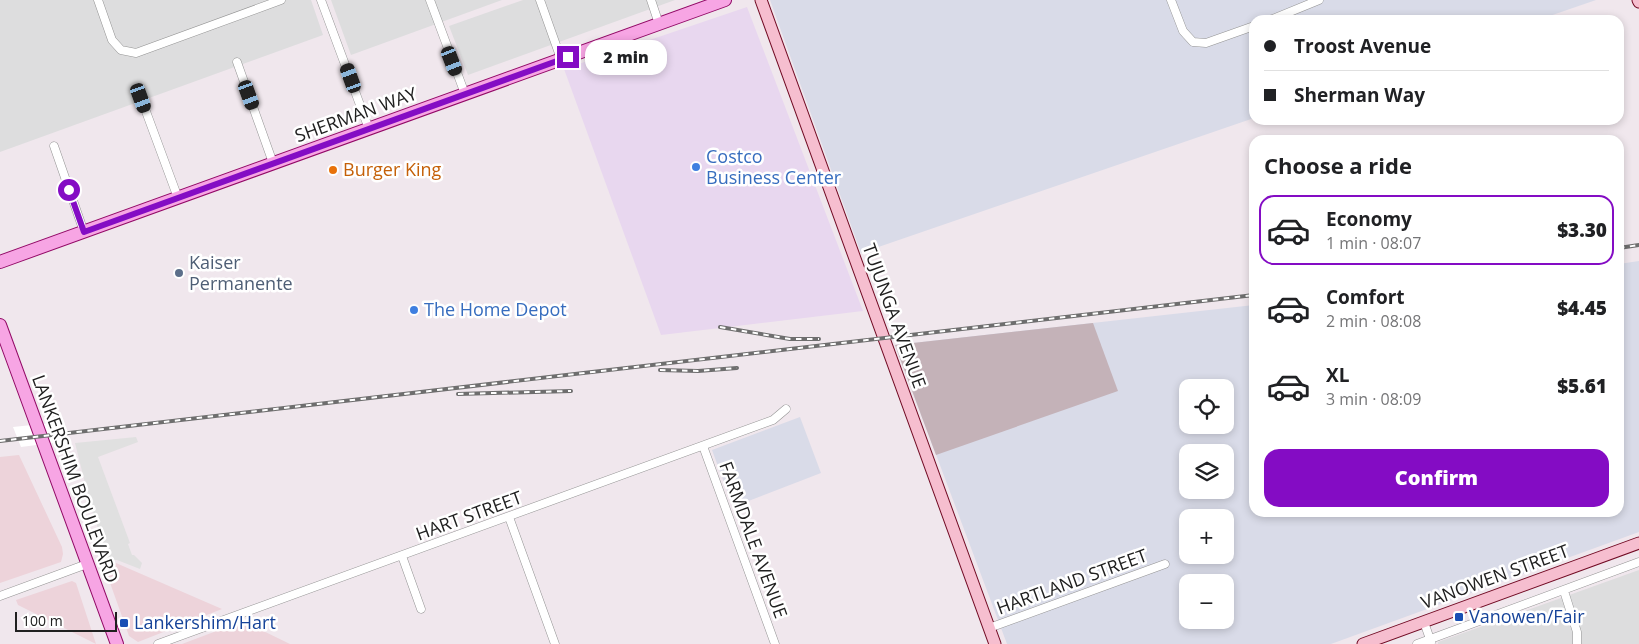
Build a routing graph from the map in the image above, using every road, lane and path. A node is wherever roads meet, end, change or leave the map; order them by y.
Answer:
1 (98, 0) edge
2 (281, 0) edge
3 (321, 0) edge
4 (430, 0) edge
5 (540, 0) edge
6 (651, 0) edge
7 (724, 0) edge
8 (760, 0) edge
9 (1171, 0) edge
10 (1319, 0) edge
11 (1282, 15) edge
12 (659, 24) junction
13 (1249, 28) edge
14 (561, 59) junction
15 (237, 62) dead end
16 (465, 94) junction
17 (141, 98) dead end
18 (369, 129) junction
19 (54, 146) dead end
20 (274, 163) junction
21 (178, 198) junction
22 (84, 232) junction
23 (0, 262) edge
24 (0, 325) edge
25 (786, 409) dead end
26 (703, 446) junction
27 (509, 517) junction
28 (1639, 544) edge
29 (402, 556) junction
30 (1639, 562) edge
31 (87, 564) junction
32 (1165, 564) dead end
33 (1564, 591) junction
34 (0, 596) edge
35 (421, 609) dead end
36 (1424, 622) junction
37 (989, 628) junction
38 (1431, 642) edge
39 (117, 644) edge
40 (158, 644) edge
41 (555, 644) edge
42 (775, 644) edge
43 (994, 644) edge
44 (1363, 644) edge
45 (1417, 644) edge
46 (1577, 644) edge

1 - 2 street
3 - 18 street
4 - 16 street
5 - 14 street
6 - 12 street
7 - 12 main road, SHERMAN WAY
8 - 37 street, TUJUNGA AVENUE
9 - 13 street
10 - 11 street
12 - 14 main road, SHERMAN WAY
14 - 16 main road, SHERMAN WAY
15 - 20 street
16 - 18 main road, SHERMAN WAY
17 - 21 street
18 - 20 main road, SHERMAN WAY
19 - 22 street
20 - 21 main road, SHERMAN WAY
21 - 22 main road, SHERMAN WAY
22 - 23 main road, SHERMAN WAY
24 - 31 main road, LANKERSHIM BOULEVARD
25 - 26 street, HART STREET
26 - 27 street, HART STREET
26 - 42 street, FARMDALE AVENUE
27 - 29 street, HART STREET
27 - 41 street
28 - 36 street, VANOWEN STREET
29 - 35 street
29 - 40 street, HART STREET
30 - 33 street, VANOWEN STREET
31 - 34 street
31 - 39 main road, LANKERSHIM BOULEVARD
32 - 37 street, HARTLAND STREET
33 - 38 street, VANOWEN STREET
33 - 46 street
36 - 38 street
36 - 44 street, VANOWEN STREET
37 - 43 street, TUJUNGA AVENUE
38 - 45 street, VANOWEN STREET

